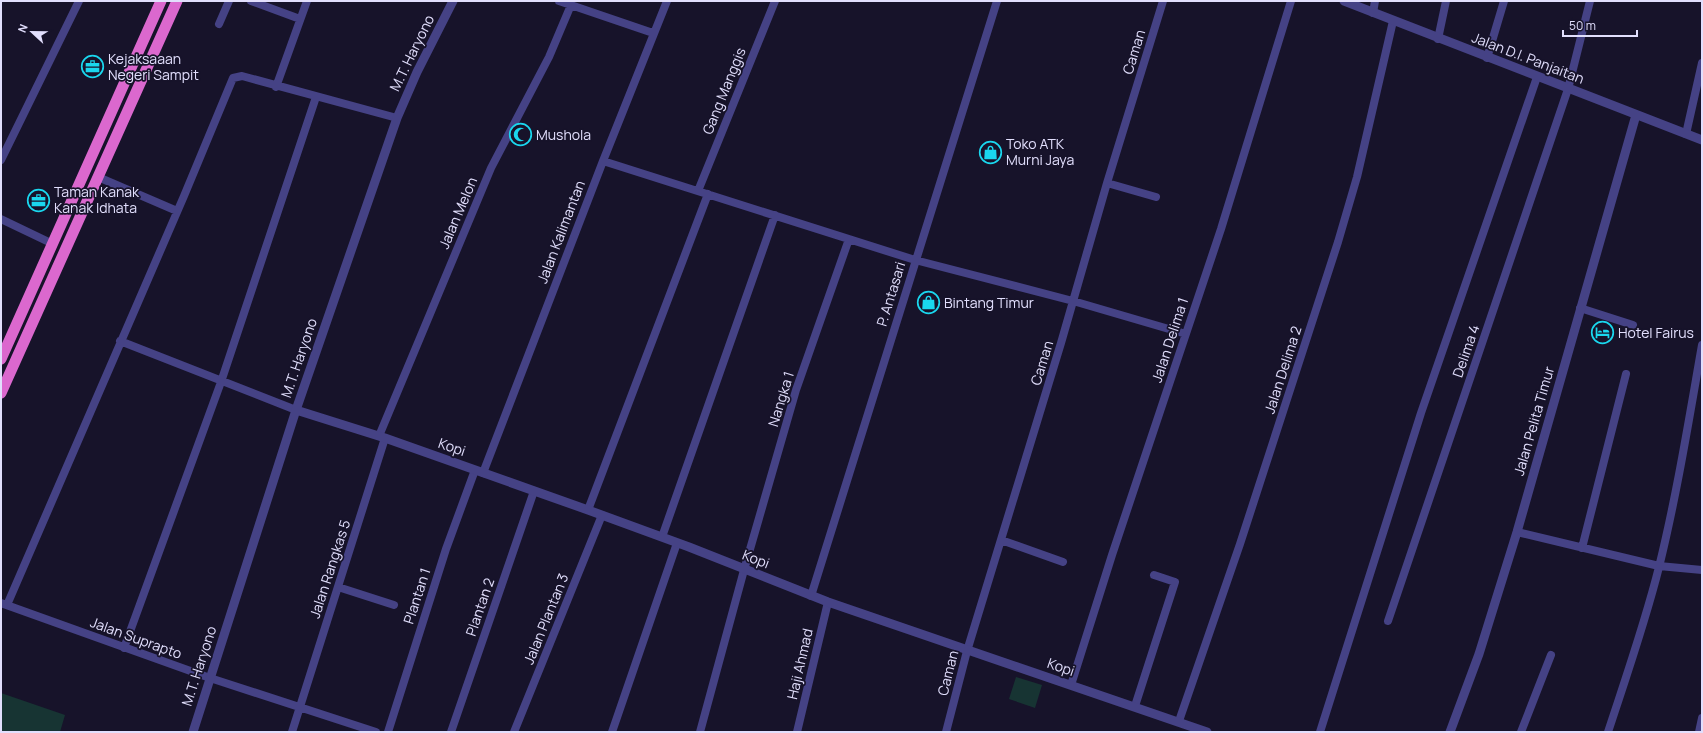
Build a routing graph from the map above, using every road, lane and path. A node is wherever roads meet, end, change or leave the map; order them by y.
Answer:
1 (79, 1) edge
2 (162, 1) edge
3 (177, 1) edge
4 (229, 1) edge
5 (251, 1) edge
6 (307, 1) edge
7 (453, 1) edge
8 (559, 1) edge
9 (667, 1) edge
10 (775, 1) edge
11 (997, 1) edge
12 (1163, 1) edge
13 (1290, 1) edge
14 (1344, 1) edge
15 (1375, 1) edge
16 (1446, 1) edge
17 (1504, 1) edge
18 (1590, 1) edge
19 (571, 5) junction
20 (1373, 13) junction
21 (300, 19) junction
22 (1393, 21) junction
23 (219, 24) dead end
24 (653, 33) junction
25 (1438, 39) junction
26 (1487, 58) junction
27 (1702, 63) edge
28 (1537, 77) junction
29 (276, 86) junction
30 (1568, 89) junction
31 (316, 97) junction
32 (1636, 115) junction
33 (397, 118) junction
34 (1686, 134) junction
35 (1702, 140) edge
36 (1, 160) edge
37 (603, 161) junction
38 (98, 177) junction
39 (1107, 183) junction
40 (698, 191) junction
41 (708, 194) junction
42 (1156, 197) dead end
43 (177, 211) junction
44 (775, 215) junction
45 (1, 219) edge
46 (849, 239) junction
47 (53, 244) junction
48 (915, 260) junction
49 (1073, 301) junction
50 (1580, 308) junction
51 (1633, 325) dead end
52 (1186, 334) junction
53 (120, 341) junction
54 (1702, 345) edge
55 (1, 358) edge
56 (1626, 374) dead end
57 (221, 382) junction
58 (1, 393) edge
59 (296, 410) junction
60 (382, 437) junction
61 (479, 472) junction
62 (534, 491) junction
63 (588, 510) junction
64 (602, 515) junction
65 (1517, 532) junction
66 (662, 537) junction
67 (1001, 540) junction
68 (677, 543) junction
69 (1582, 548) junction
70 (1063, 562) dead end
71 (1659, 566) junction
72 (744, 570) junction
73 (1702, 570) edge
74 (1154, 575) dead end
75 (338, 587) junction
76 (811, 596) junction
77 (828, 602) junction
78 (4, 604) edge
79 (394, 605) dead end
80 (1388, 621) dead end
81 (124, 648) junction
82 (966, 651) junction
83 (1551, 655) dead end
84 (210, 678) junction
85 (1072, 685) junction
86 (1135, 706) junction
87 (300, 708) junction
88 (1702, 718) edge
89 (1179, 721) junction
90 (193, 732) edge
91 (292, 732) edge
92 (376, 732) edge
93 (388, 732) edge
94 (451, 732) edge
95 (514, 732) edge
96 (612, 732) edge
97 (700, 732) edge
98 (797, 732) edge
99 (946, 732) edge
100 (1207, 732) edge
101 (1320, 732) edge
102 (1450, 732) edge
103 (1521, 732) edge
104 (1608, 732) edge
105 (1699, 732) edge

1 - 36 street
2 - 47 highway
3 - 38 highway
4 - 23 street
5 - 21 street
6 - 21 street
7 - 33 street, M.T. Haryono
8 - 19 street
9 - 24 street, Jalan Kalimantan
10 - 40 street, Gang Manggis
11 - 48 street, P. Antasari
12 - 39 street, Caman
13 - 52 street, Jalan Delima 1
14 - 20 street, Jalan D.I. Panjaitan
15 - 20 street
16 - 25 street
17 - 26 street
18 - 30 street, Delima 4
19 - 24 street
19 - 60 street, Jalan Melon
20 - 22 street, Jalan D.I. Panjaitan
21 - 29 street
22 - 25 street, Jalan D.I. Panjaitan
22 - 89 street, Jalan Delima 2
24 - 37 street, Jalan Kalimantan
25 - 26 street, Jalan D.I. Panjaitan
26 - 28 street, Jalan D.I. Panjaitan
27 - 34 street
28 - 30 street, Jalan D.I. Panjaitan
28 - 101 street
29 - 31 street
29 - 43 street
30 - 32 street, Jalan D.I. Panjaitan
30 - 80 street, Delima 4
31 - 33 street
31 - 57 street
32 - 34 street, Jalan D.I. Panjaitan
32 - 50 street, Jalan Pelita Timur
33 - 59 street, M.T. Haryono
34 - 35 street, Jalan D.I. Panjaitan
37 - 40 street
37 - 61 street, Jalan Kalimantan
38 - 43 street
38 - 58 highway
39 - 42 street
39 - 49 street, Caman
40 - 41 street
41 - 44 street
41 - 63 street
43 - 53 street
44 - 46 street
44 - 66 street
45 - 47 street
46 - 48 street
46 - 72 street, Nangka 1
47 - 55 highway
48 - 49 street
48 - 76 street, P. Antasari
49 - 52 street
49 - 67 street, Caman
50 - 51 street
50 - 65 street, Jalan Pelita Timur
52 - 85 street, Jalan Delima 1
53 - 57 street
53 - 78 street
54 - 71 street
56 - 69 street
57 - 59 street
57 - 81 street
59 - 60 street, Kopi
59 - 84 street, M.T. Haryono
60 - 61 street, Kopi
60 - 75 street, Jalan Rangkas 5
61 - 62 street, Kopi
61 - 93 street, Plantan 1
62 - 63 street, Kopi
62 - 94 street, Plantan 2
63 - 64 street, Kopi
64 - 66 street, Kopi
64 - 95 street, Jalan Plantan 3
65 - 69 street
65 - 102 street, Jalan Pelita Timur
66 - 68 street, Kopi
67 - 70 street
67 - 82 street, Caman
68 - 72 street, Kopi
68 - 96 street
69 - 71 street
71 - 73 street
71 - 104 street
72 - 76 street, Kopi
72 - 97 street, Nangka 1
74 - 86 street
75 - 79 street
75 - 87 street, Jalan Rangkas 5
76 - 77 street, Kopi
77 - 82 street, Kopi
77 - 98 street, Haji Ahmad
78 - 81 street, Jalan Suprapto
81 - 84 street, Jalan Suprapto
82 - 85 street, Kopi
82 - 99 street, Caman
83 - 103 street
84 - 87 street, Jalan Suprapto
84 - 90 street, M.T. Haryono
85 - 86 street, Kopi
86 - 89 street, Kopi
87 - 91 street, Jalan Rangkas 5
87 - 92 street, Jalan Suprapto
88 - 105 street
89 - 100 street, Kopi

